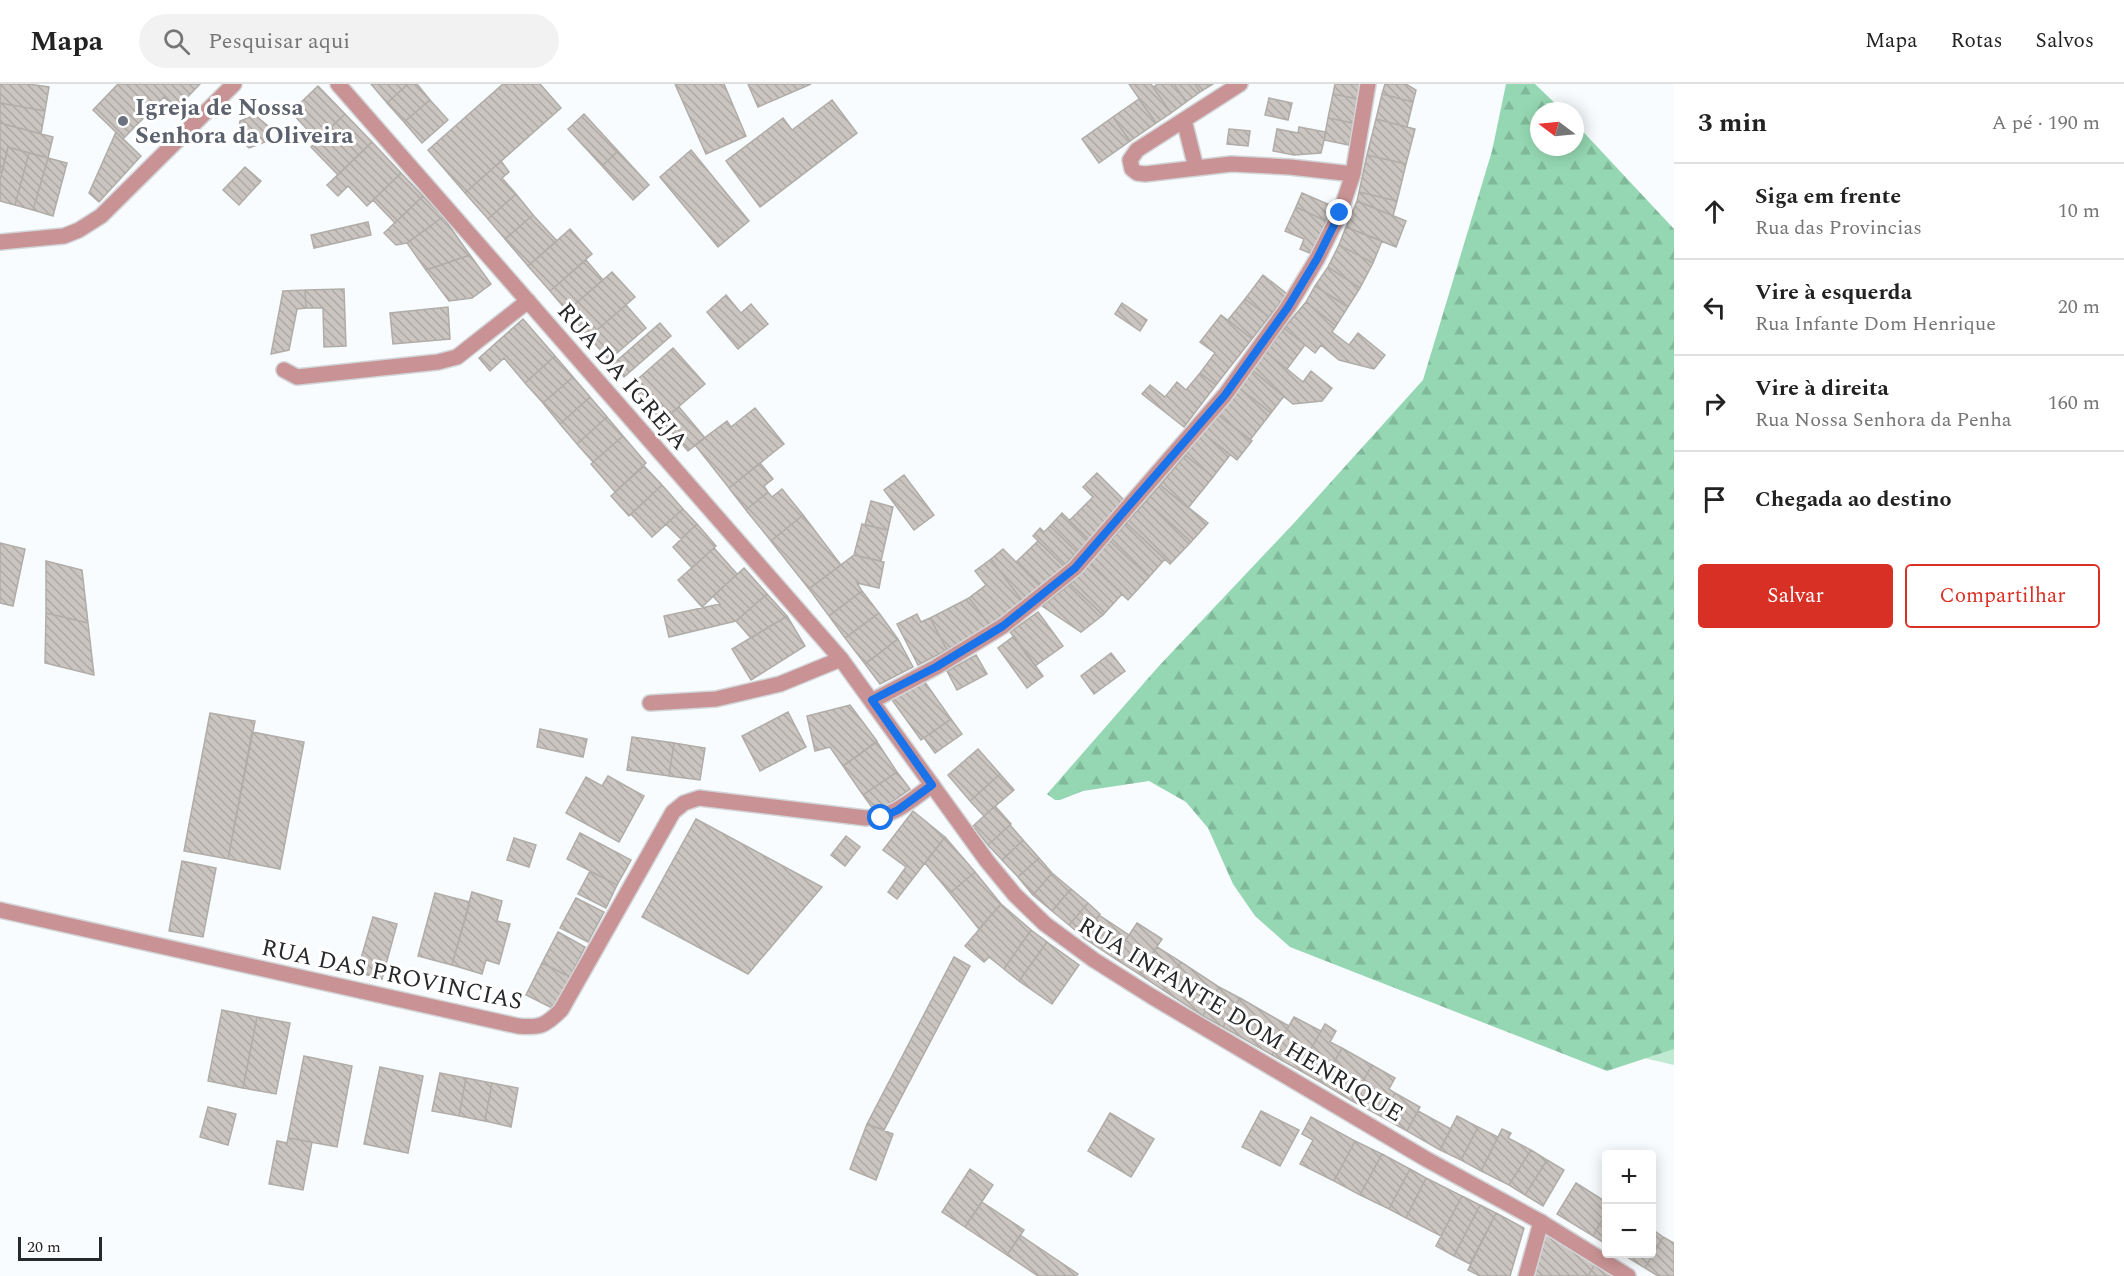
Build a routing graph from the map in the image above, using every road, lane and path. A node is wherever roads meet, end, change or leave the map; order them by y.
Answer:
1 (234, 84) edge
2 (338, 84) edge
3 (1240, 84) edge
4 (1368, 84) edge
5 (1184, 120) junction
6 (1196, 168) junction
7 (1353, 174) junction
8 (0, 242) edge
9 (528, 301) junction
10 (284, 370) dead end
11 (841, 659) junction
12 (872, 700) junction
13 (650, 703) dead end
14 (932, 785) junction
15 (0, 910) edge
16 (1541, 1222) junction
17 (1526, 1276) edge
18 (1628, 1276) edge

1 - 8 street
2 - 9 street, RUA DA IGREJA
3 - 5 street
4 - 7 street
5 - 6 street
5 - 6 street
6 - 7 street
7 - 12 street
9 - 10 street
9 - 11 street, RUA DA IGREJA
11 - 12 street, RUA DA IGREJA
11 - 13 street
12 - 14 street, RUA INFANTE DOM HENRIQUE
14 - 15 street, RUA DAS PROVINCIAS
14 - 16 street, RUA INFANTE DOM HENRIQUE
16 - 17 street
16 - 18 street, RUA INFANTE DOM HENRIQUE

